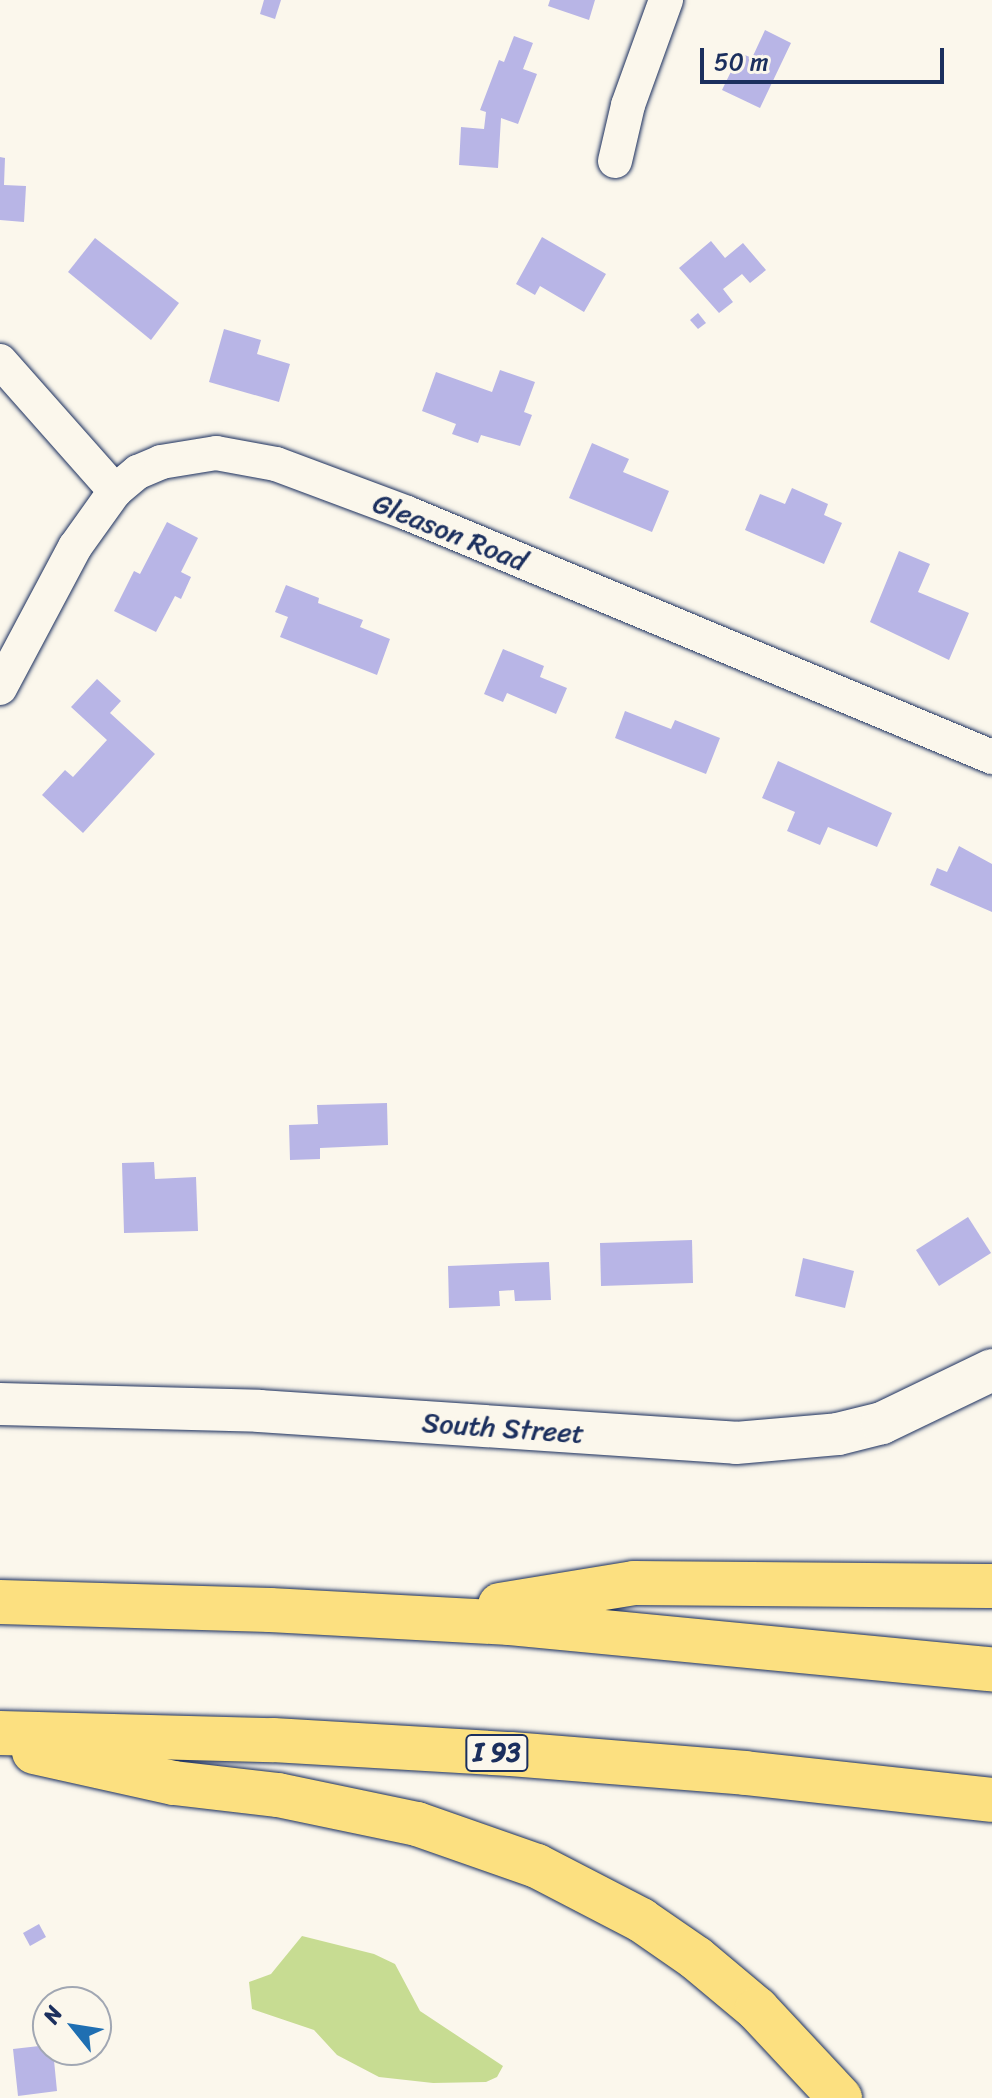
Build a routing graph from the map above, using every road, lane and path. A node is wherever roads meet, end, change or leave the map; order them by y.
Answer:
1 (666, 0) edge
2 (615, 161) dead end
3 (0, 361) edge
4 (115, 491) junction
5 (0, 688) edge
6 (992, 757) edge
7 (992, 1370) edge
8 (0, 1404) edge
9 (992, 1586) edge
10 (0, 1602) edge
11 (421, 1617) junction
12 (992, 1669) edge
13 (0, 1733) edge
14 (0, 1745) edge
15 (992, 1800) edge
16 (840, 2098) edge

1 - 2 street
3 - 4 street
4 - 5 street, Gleason Road
4 - 6 street, Gleason Road
7 - 8 street, South Street
9 - 11 highway
10 - 11 highway
11 - 12 highway
13 - 15 highway, I 93
14 - 16 highway

